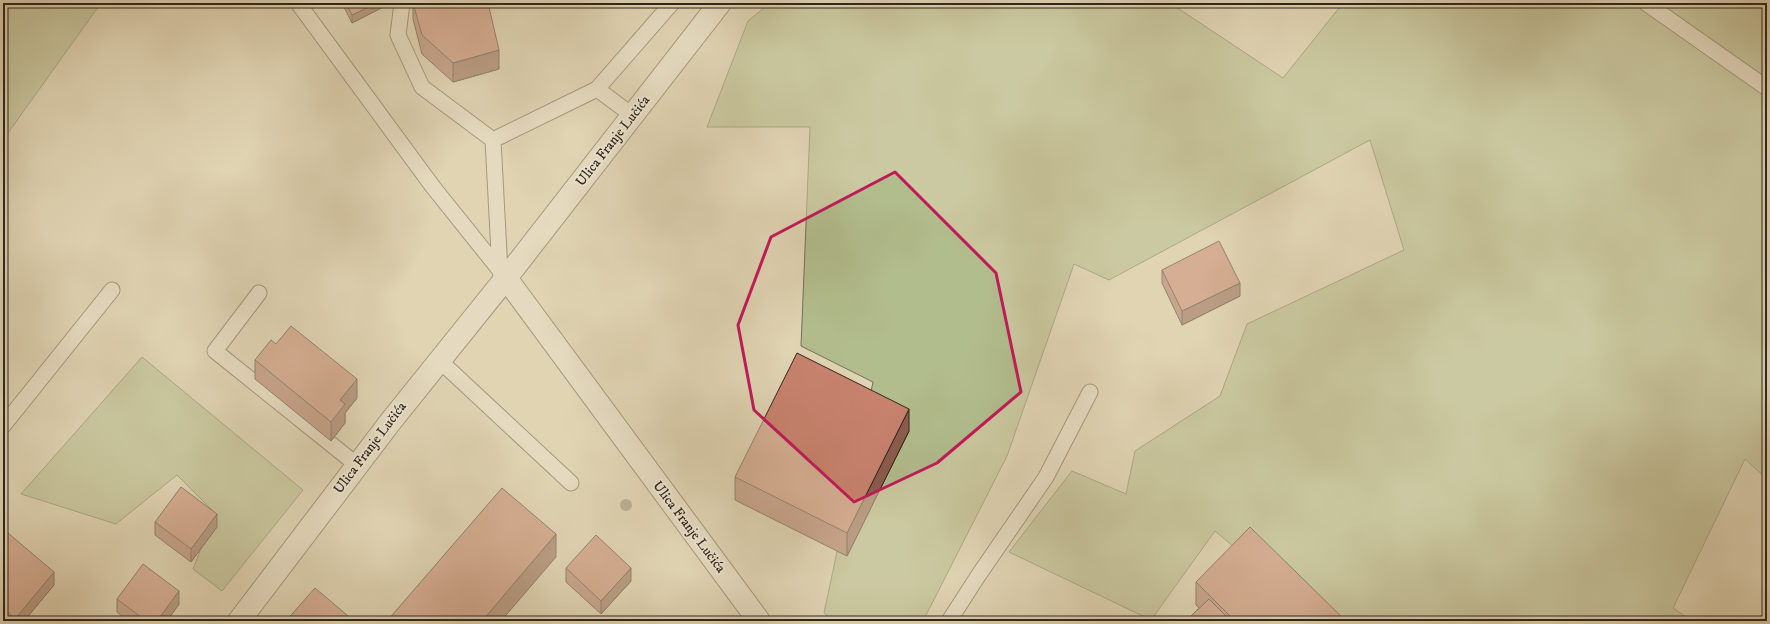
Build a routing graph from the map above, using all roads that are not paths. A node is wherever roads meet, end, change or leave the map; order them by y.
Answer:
1 (298, 3) edge
2 (402, 3) edge
3 (672, 3) edge
4 (720, 3) edge
5 (1646, 3) edge
6 (1767, 88) edge
7 (597, 89) junction
8 (632, 115) junction
9 (494, 140) junction
10 (503, 275) junction
11 (112, 290) dead end
12 (259, 293) dead end
13 (439, 360) junction
14 (1090, 392) dead end
15 (3, 426) edge
16 (357, 465) junction
17 (571, 483) dead end
18 (239, 621) edge
19 (759, 621) edge
20 (949, 621) edge

1 - 10 lane
2 - 9 lane
3 - 7 lane
4 - 8 street, Ulica Franje Lučića
5 - 6 lane
7 - 8 lane
7 - 9 lane
8 - 10 street, Ulica Franje Lučića
9 - 10 lane
10 - 13 street, Ulica Franje Lučića
10 - 19 street, Ulica Franje Lučića
11 - 15 lane
12 - 16 lane
13 - 16 street, Ulica Franje Lučića
13 - 17 lane
14 - 20 lane
16 - 18 street, Ulica Franje Lučića

